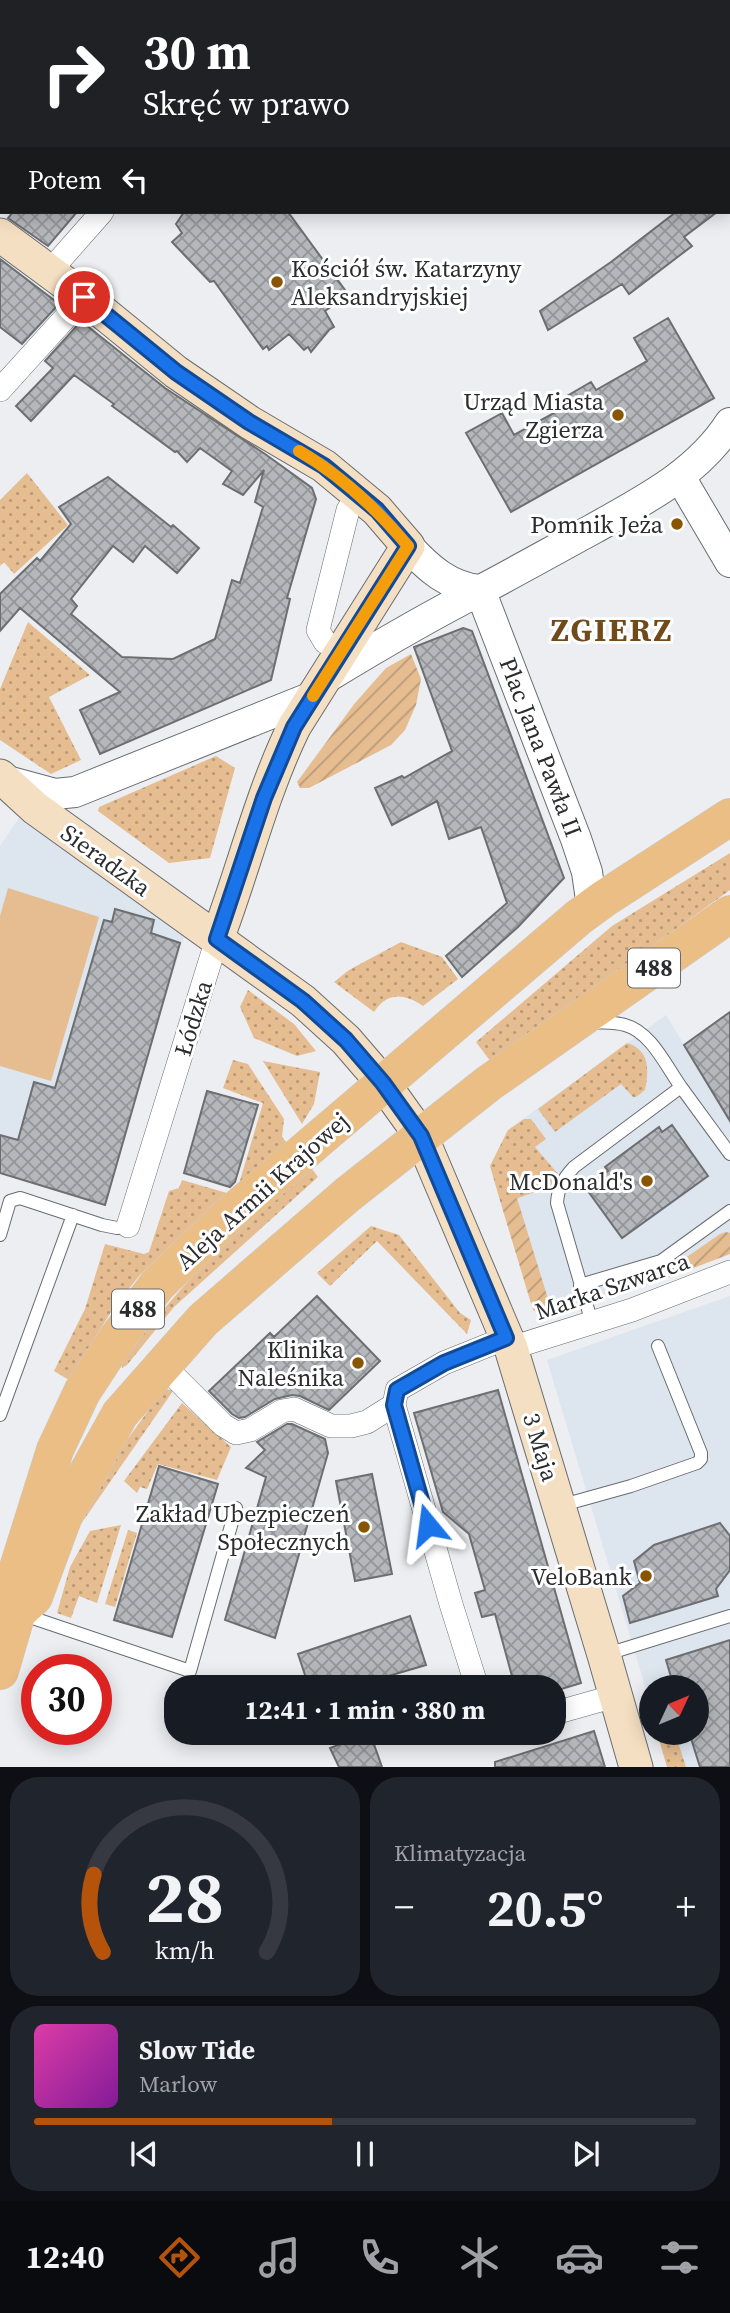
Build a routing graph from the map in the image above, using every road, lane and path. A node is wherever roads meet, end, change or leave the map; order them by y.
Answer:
1 (100, 214) edge
2 (0, 235) edge
3 (49, 272) junction
4 (84, 297) junction
5 (0, 390) edge
6 (730, 423) edge
7 (680, 477) junction
8 (359, 494) junction
9 (408, 546) junction
10 (730, 562) edge
11 (480, 590) junction
12 (342, 651) junction
13 (318, 688) junction
14 (3, 779) edge
15 (730, 817) edge
16 (592, 907) junction
17 (730, 914) edge
18 (217, 939) junction
19 (577, 1022) junction
20 (383, 1083) junction
21 (681, 1087) junction
22 (421, 1136) junction
23 (730, 1154) edge
24 (730, 1211) edge
25 (73, 1215) junction
26 (128, 1226) joint
27 (0, 1235) edge
28 (730, 1272) edge
29 (580, 1285) junction
30 (592, 1323) junction
31 (509, 1343) junction
32 (658, 1346) dead end
33 (163, 1365) junction
34 (394, 1405) junction
35 (0, 1415) edge
36 (559, 1506) junction
37 (236, 1508) dead end
38 (730, 1616) edge
39 (6, 1640) edge
40 (604, 1655) junction
41 (473, 1675) edge
42 (615, 1696) junction
43 (566, 1710) edge
44 (636, 1767) edge

1 - 3 street
2 - 3 main road
3 - 4 main road
4 - 5 street
4 - 8 main road
6 - 7 street
7 - 10 street
7 - 11 street
8 - 9 main road
8 - 12 street
9 - 11 street
9 - 12 main road
11 - 13 street
11 - 16 street, Plac Jana Pawła II
12 - 13 main road
13 - 14 street
13 - 18 main road, Łódzka
14 - 18 main road, Sieradzka
15 - 16 main road, Aleja Armii Krajowej / 488
16 - 20 main road, Aleja Armii Krajowej / 488
17 - 19 main road, 488
18 - 20 main road, Sieradzka
18 - 26 street, Łódzka
19 - 21 lane
19 - 22 main road, 488
20 - 22 main road, 3 Maja
20 - 39 main road, Aleja Armii Krajowej / 488
21 - 23 lane
21 - 29 lane
22 - 31 main road, 3 Maja
22 - 33 main road, 488
24 - 29 lane
25 - 26 lane
25 - 27 lane
25 - 35 lane
28 - 30 street, Marka Szwarca
29 - 30 lane
30 - 31 street, Marka Szwarca
31 - 34 street, Marka Szwarca
31 - 36 main road, 3 Maja
32 - 36 lane
33 - 34 street
33 - 39 main road, 488
34 - 41 street
36 - 40 main road, 3 Maja
37 - 39 lane
38 - 40 lane
40 - 42 main road, 3 Maja
42 - 43 street
42 - 44 main road, 3 Maja

